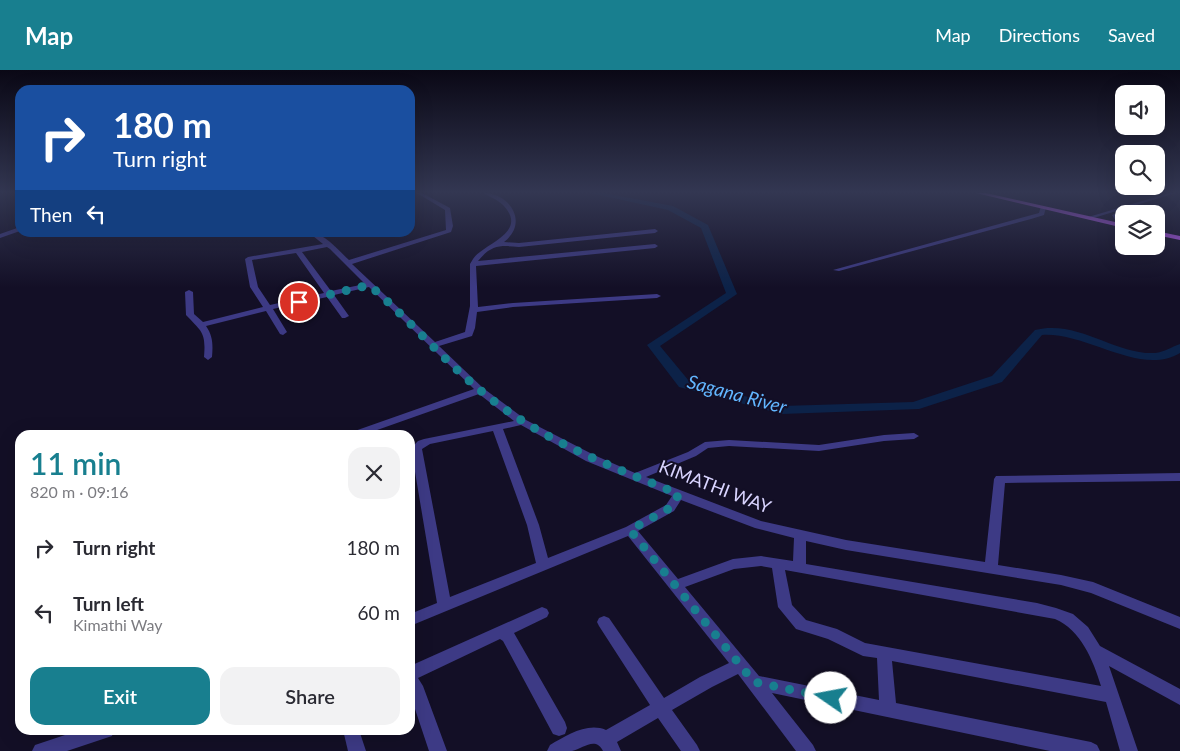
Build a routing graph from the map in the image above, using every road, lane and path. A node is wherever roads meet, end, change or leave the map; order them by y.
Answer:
1 (450, 225) edge
2 (513, 225) edge
3 (1003, 225) edge
4 (655, 230) dead end
5 (15, 232) edge
6 (1165, 235) edge
7 (0, 236) edge
8 (318, 237) edge
9 (1180, 238) edge
10 (500, 243) junction
11 (329, 245) junction
12 (655, 246) dead end
13 (297, 250) junction
14 (347, 262) junction
15 (473, 264) junction
16 (837, 270) dead end
17 (369, 285) junction
18 (189, 292) dead end
19 (330, 295) junction
20 (658, 296) dead end
21 (268, 308) junction
22 (472, 310) junction
23 (345, 316) dead end
24 (204, 324) junction
25 (283, 332) dead end
26 (433, 345) junction
27 (208, 358) dead end
28 (480, 390) junction
29 (522, 422) junction
30 (496, 426) junction
31 (367, 430) edge
32 (914, 436) dead end
33 (636, 477) junction
34 (1180, 477) edge
35 (679, 494) junction
36 (630, 530) junction
37 (800, 535) junction
38 (778, 564) junction
39 (544, 566) junction
40 (799, 567) junction
41 (991, 568) junction
42 (676, 585) junction
43 (445, 606) junction
44 (542, 613) dead end
45 (415, 618) edge
46 (604, 622) dead end
47 (1180, 623) edge
48 (500, 632) junction
49 (1096, 651) junction
50 (884, 654) junction
51 (739, 666) junction
52 (415, 672) edge
53 (754, 682) junction
54 (415, 686) edge
55 (1110, 695) junction
56 (1180, 697) edge
57 (661, 708) junction
58 (888, 710) junction
59 (559, 728) dead end
60 (91, 735) edge
61 (352, 735) edge
62 (609, 745) edge
63 (41, 751) edge
64 (357, 751) edge
65 (438, 751) edge
66 (556, 751) edge
67 (691, 751) edge
68 (807, 751) edge
69 (1091, 751) edge
70 (1129, 751) edge

1 - 14 street
2 - 10 street
3 - 16 street
4 - 10 street
5 - 7 street
6 - 9 main road
8 - 11 street, KIMATHI WAY
10 - 15 street
11 - 13 street
11 - 14 street, KIMATHI WAY
12 - 15 street
13 - 19 street
13 - 21 street
14 - 17 street, KIMATHI WAY
15 - 22 street
17 - 19 street
17 - 26 street, KIMATHI WAY
18 - 24 street
19 - 21 street
19 - 23 street
20 - 22 street
21 - 24 street
21 - 25 street
22 - 26 street
24 - 27 street
26 - 28 street, KIMATHI WAY
28 - 29 street, KIMATHI WAY
28 - 31 street
29 - 30 street
29 - 33 street, KIMATHI WAY
30 - 39 street
30 - 43 street
32 - 33 street
33 - 35 street, KIMATHI WAY
34 - 41 street
35 - 36 street
35 - 37 street, KIMATHI WAY
36 - 39 street
36 - 42 street
37 - 40 street
37 - 41 street, KIMATHI WAY
38 - 40 street
38 - 42 street
38 - 50 street
39 - 43 street
40 - 49 street
41 - 47 street, KIMATHI WAY
42 - 51 street
43 - 45 street
44 - 48 street
46 - 57 street
48 - 52 street
48 - 59 street
49 - 55 street
49 - 56 street
50 - 55 street
50 - 58 street
51 - 53 street
51 - 57 street
53 - 58 street
53 - 68 street
54 - 65 street
55 - 70 street
57 - 62 street
57 - 67 street
58 - 69 street
60 - 63 street
61 - 64 street
62 - 66 street

